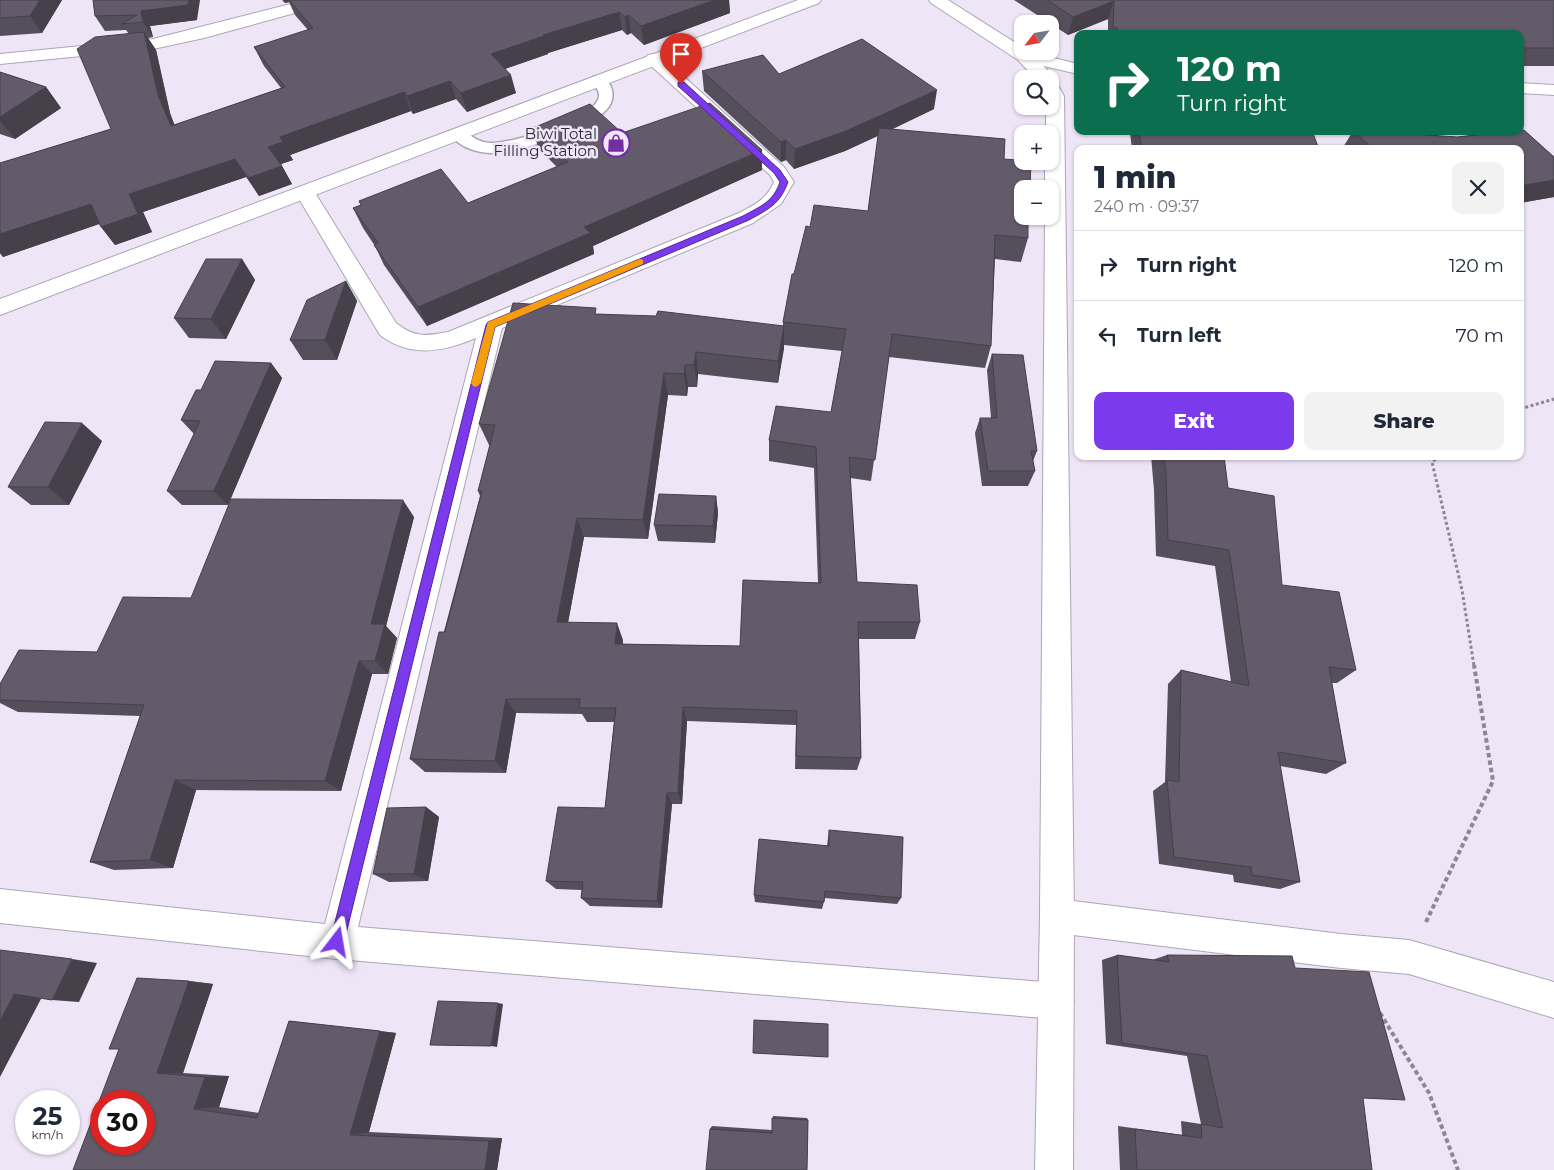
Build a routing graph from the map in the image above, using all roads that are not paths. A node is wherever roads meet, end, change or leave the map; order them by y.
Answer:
1 (325, 0) edge
2 (813, 0) edge
3 (937, 0) edge
4 (1014, 50) edge
5 (0, 59) edge
6 (654, 59) junction
7 (1028, 60) edge
8 (1041, 60) edge
9 (1074, 68) edge
10 (1037, 70) edge
11 (598, 80) junction
12 (1524, 88) edge
13 (1554, 90) edge
14 (1055, 115) edge
15 (458, 134) junction
16 (305, 192) junction
17 (0, 307) edge
18 (491, 325) junction
19 (0, 906) edge
20 (1058, 916) junction
21 (337, 942) junction
22 (1554, 1000) edge
23 (1056, 1001) junction
24 (1054, 1170) edge

1 - 5 street
2 - 6 street
3 - 4 street
6 - 11 street
6 - 18 street
7 - 10 street
8 - 9 street
11 - 15 street
11 - 15 lane
12 - 13 street
14 - 20 street
15 - 16 street
16 - 17 street
16 - 18 street
18 - 21 street
19 - 21 street
20 - 22 street
20 - 23 street
21 - 23 street
23 - 24 street

